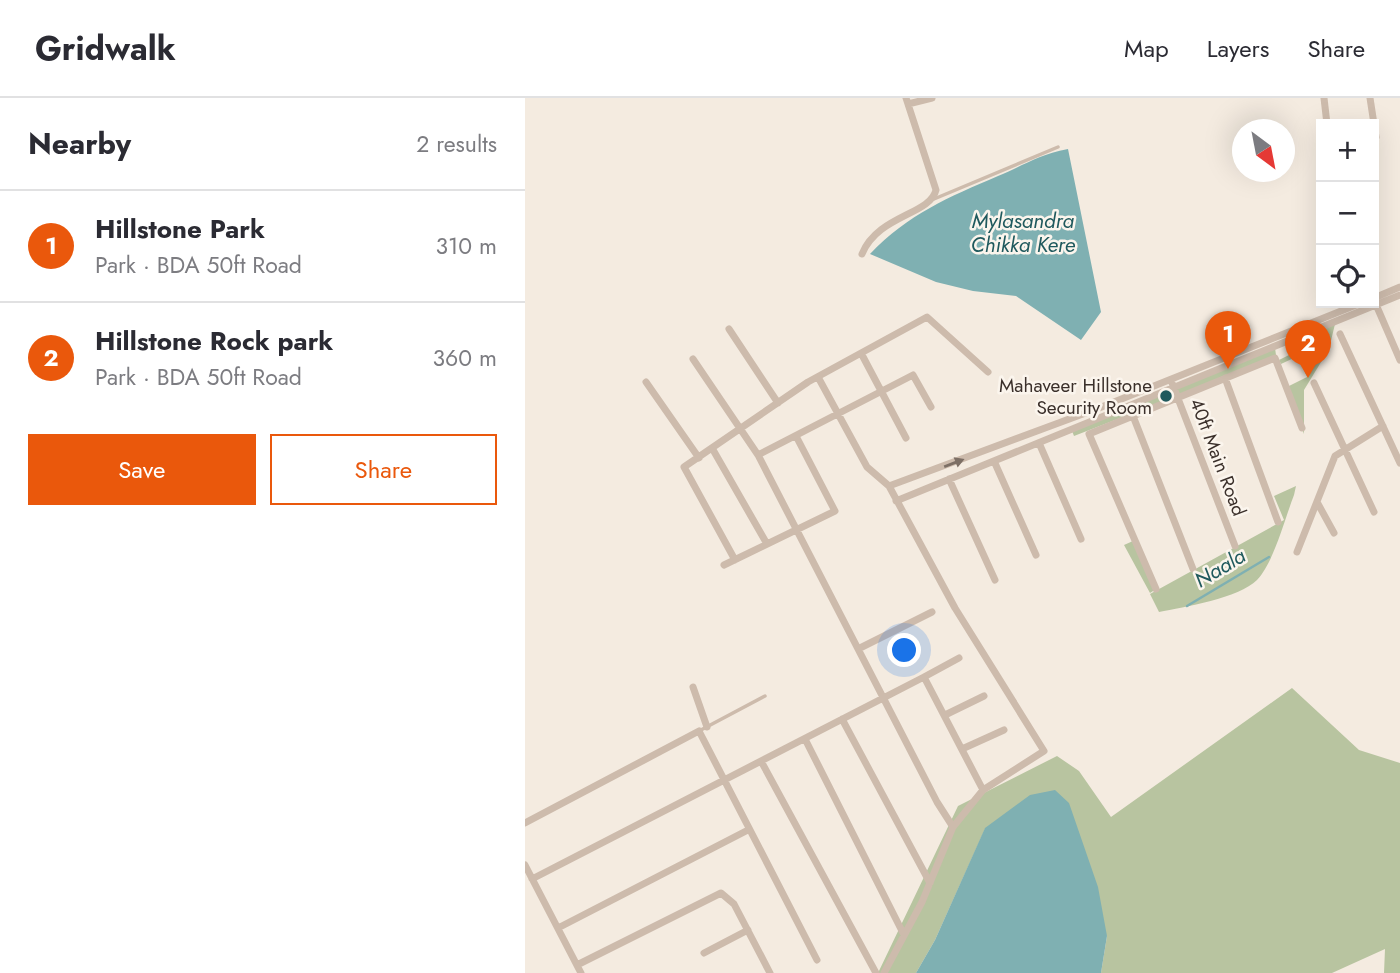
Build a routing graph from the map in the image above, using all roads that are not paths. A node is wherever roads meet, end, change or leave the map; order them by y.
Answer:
1 (932, 98) edge
2 (1324, 98) edge
3 (1370, 98) edge
4 (907, 101) edge
5 (1326, 119) edge
6 (1373, 119) edge
7 (1058, 147) dead end
8 (932, 200) junction
9 (862, 254) dead end
10 (1400, 286) edge
11 (1400, 295) edge
12 (1379, 298) edge
13 (1379, 300) edge
14 (1349, 308) edge
15 (1356, 308) edge
16 (1377, 308) edge
17 (729, 329) dead end
18 (1340, 334) dead end
19 (861, 353) junction
20 (693, 359) dead end
21 (1400, 360) edge
22 (988, 372) dead end
23 (818, 377) junction
24 (1225, 377) junction
25 (646, 382) dead end
26 (1171, 382) junction
27 (1314, 383) dead end
28 (882, 390) junction
29 (1177, 397) junction
30 (778, 403) junction
31 (931, 407) dead end
32 (838, 412) junction
33 (1133, 416) junction
34 (1383, 426) junction
35 (741, 428) junction
36 (1302, 428) dead end
37 (796, 436) junction
38 (906, 438) dead end
39 (1039, 443) junction
40 (712, 448) junction
41 (1343, 449) junction
42 (758, 455) junction
43 (699, 458) junction
44 (994, 461) junction
45 (1400, 463) edge
46 (949, 479) junction
47 (889, 486) junction
48 (896, 501) junction
49 (1317, 502) junction
50 (1374, 512) dead end
51 (1278, 522) dead end
52 (798, 530) junction
53 (1335, 533) dead end
54 (1080, 539) dead end
55 (767, 544) junction
56 (1235, 546) dead end
57 (1297, 552) dead end
58 (1036, 555) dead end
59 (734, 560) junction
60 (724, 565) dead end
61 (1193, 569) dead end
62 (995, 580) dead end
63 (1156, 589) dead end
64 (932, 612) dead end
65 (860, 648) junction
66 (959, 658) dead end
67 (924, 677) junction
68 (694, 687) dead end
69 (765, 696) dead end
70 (885, 696) junction
71 (984, 696) dead end
72 (945, 715) junction
73 (842, 719) junction
74 (703, 729) junction
75 (1004, 730) dead end
76 (805, 739) junction
77 (962, 749) junction
78 (761, 761) junction
79 (724, 781) junction
80 (983, 790) junction
81 (525, 823) edge
82 (953, 827) junction
83 (748, 830) junction
84 (525, 865) edge
85 (532, 879) junction
86 (930, 883) junction
87 (558, 928) junction
88 (748, 930) junction
89 (903, 933) junction
90 (704, 953) dead end
91 (817, 960) dead end
92 (577, 965) junction
93 (769, 971) edge
94 (581, 973) edge
95 (759, 973) edge
96 (876, 973) edge
97 (884, 973) edge

1 - 4 street
2 - 5 street
3 - 6 street
4 - 8 street
7 - 8 lane
8 - 9 street
10 - 12 street
11 - 13 street
14 - 26 street
15 - 26 street
16 - 21 street
17 - 30 street
18 - 34 street
19 - 22 street
19 - 23 street
19 - 28 street
20 - 35 street
23 - 30 street
23 - 32 street
24 - 29 street
24 - 36 street
24 - 51 street
25 - 43 street
26 - 29 street, 40ft Main Road
26 - 39 street
47 -> 26 street
27 - 41 street
28 - 31 street
28 - 32 street
28 - 38 street
29 - 33 street
29 - 56 street, 40ft Main Road
30 - 35 street
32 - 37 street
32 - 47 street
33 - 61 street
33 - 63 street
34 - 41 street
34 - 45 street
35 - 40 street
35 - 42 street
37 - 42 street
37 - 52 street
39 - 44 street
39 - 54 street
40 - 43 street
40 - 55 street
41 - 49 street
41 - 50 street
42 - 52 street
43 - 59 street
44 - 46 street
44 - 58 street
46 - 48 street
46 - 62 street
47 - 48 street
48 - 80 street
49 - 53 street
49 - 57 street
52 - 55 street
52 - 65 street
55 - 59 street
59 - 60 street
64 - 65 street
65 - 70 street
66 - 67 street
67 - 70 street
67 - 72 street
68 - 74 street
69 - 74 lane
70 - 73 street
70 - 82 street
71 - 72 street
72 - 77 street
73 - 76 street
73 - 86 street
74 - 79 street
74 - 81 street
75 - 77 street
76 - 78 street
76 - 89 street
77 - 80 street
78 - 79 street
78 - 96 street
79 - 83 street
79 - 85 street
80 - 82 street
82 - 86 street
83 - 87 street
83 - 91 street
84 - 85 street
85 - 87 street
86 - 89 street
87 - 92 street
88 - 90 street
88 - 92 street
88 - 93 street
89 - 97 street
92 - 94 street
93 - 95 street

